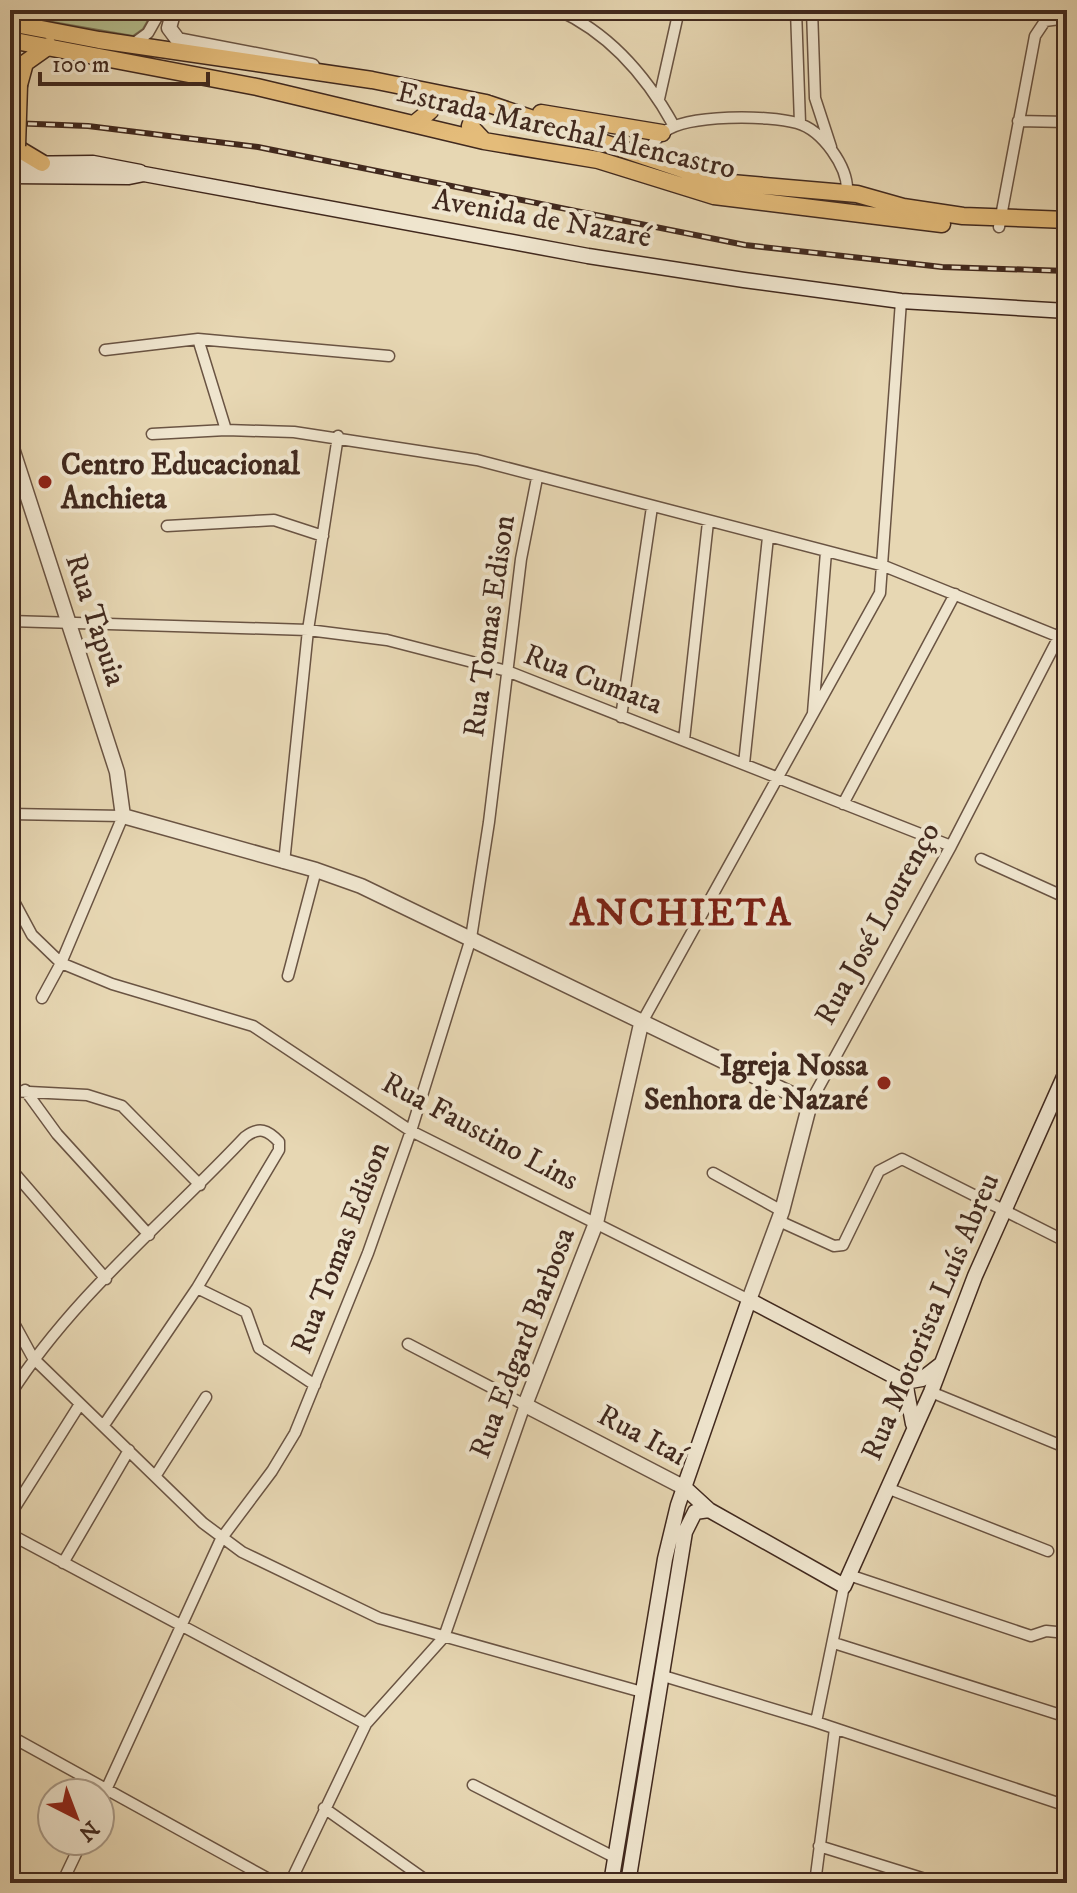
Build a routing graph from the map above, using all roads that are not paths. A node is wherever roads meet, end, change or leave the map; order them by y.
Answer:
1 (161, 10) edge
2 (174, 10) edge
3 (558, 10) edge
4 (679, 10) edge
5 (796, 10) edge
6 (812, 10) edge
7 (1067, 18) edge
8 (13, 19) edge
9 (10, 40) edge
10 (133, 44) junction
11 (49, 46) junction
12 (333, 73) junction
13 (420, 91) junction
14 (659, 99) junction
15 (486, 103) junction
16 (517, 111) junction
17 (1018, 121) junction
18 (1067, 122) edge
19 (800, 123) junction
20 (414, 124) junction
21 (668, 129) junction
22 (484, 141) junction
23 (832, 149) junction
24 (15, 150) edge
25 (646, 156) junction
26 (42, 163) junction
27 (10, 164) edge
28 (144, 174) junction
29 (10, 176) edge
30 (847, 193) junction
31 (832, 213) junction
32 (1067, 220) edge
33 (1000, 223) junction
34 (1067, 229) edge
35 (901, 301) junction
36 (1067, 311) edge
37 (198, 339) junction
38 (105, 350) dead end
39 (389, 356) dead end
40 (226, 430) junction
41 (152, 434) dead end
42 (338, 436) junction
43 (10, 442) edge
44 (537, 478) junction
45 (652, 507) junction
46 (708, 522) junction
47 (167, 526) dead end
48 (323, 536) junction
49 (768, 537) junction
50 (826, 552) junction
51 (884, 566) junction
52 (955, 594) junction
53 (68, 620) junction
54 (10, 621) edge
55 (1067, 621) edge
56 (308, 630) junction
57 (1063, 638) edge
58 (507, 671) junction
59 (621, 717) junction
60 (812, 719) junction
61 (684, 740) junction
62 (744, 764) junction
63 (780, 778) junction
64 (843, 804) junction
65 (10, 814) edge
66 (123, 816) junction
67 (951, 846) junction
68 (981, 859) dead end
69 (284, 863) junction
70 (316, 870) junction
71 (10, 894) edge
72 (1067, 898) edge
73 (471, 938) junction
74 (61, 963) junction
75 (288, 976) dead end
76 (42, 998) dead end
77 (641, 1024) junction
78 (1067, 1070) edge
79 (25, 1090) junction
80 (10, 1091) edge
81 (810, 1103) junction
82 (411, 1131) junction
83 (10, 1168) edge
84 (713, 1173) dead end
85 (200, 1185) junction
86 (1004, 1208) junction
87 (780, 1216) junction
88 (596, 1223) junction
89 (149, 1235) junction
90 (1067, 1242) edge
91 (106, 1279) junction
92 (197, 1288) junction
93 (749, 1300) junction
94 (10, 1318) edge
95 (408, 1344) dead end
96 (33, 1358) junction
97 (940, 1365) junction
98 (905, 1382) junction
99 (315, 1385) junction
100 (931, 1392) junction
101 (10, 1395) edge
102 (206, 1397) dead end
103 (80, 1404) junction
104 (525, 1405) junction
105 (104, 1425) junction
106 (913, 1428) junction
107 (1067, 1448) edge
108 (129, 1450) junction
109 (156, 1475) junction
110 (685, 1488) junction
111 (887, 1488) junction
112 (709, 1510) junction
113 (10, 1515) edge
114 (10, 1534) edge
115 (221, 1539) junction
116 (1048, 1551) dead end
117 (63, 1563) junction
118 (846, 1580) junction
119 (182, 1629) junction
120 (1067, 1633) edge
121 (444, 1637) junction
122 (834, 1643) junction
123 (660, 1675) junction
124 (642, 1692) junction
125 (1067, 1717) edge
126 (816, 1722) junction
127 (366, 1724) junction
128 (835, 1729) junction
129 (10, 1736) edge
130 (86, 1777) edge
131 (112, 1777) edge
132 (473, 1785) dead end
133 (116, 1793) edge
134 (1067, 1806) edge
135 (324, 1808) junction
136 (819, 1846) junction
137 (74, 1857) edge
138 (616, 1858) junction
139 (62, 1883) edge
140 (276, 1883) edge
141 (290, 1883) edge
142 (430, 1883) edge
143 (611, 1883) edge
144 (628, 1883) edge
145 (815, 1883) edge
146 (938, 1883) edge

1 - 10 street
2 - 12 main road, Estrada Marechal Alencastro
3 - 14 street
4 - 14 street
5 - 19 street
6 - 23 street
7 - 17 street
8 - 10 main road, Estrada Marechal Alencastro
9 - 11 main road, Estrada Marechal Alencastro
10 - 12 main road, Estrada Marechal Alencastro
11 - 20 main road, Estrada Marechal Alencastro
11 - 24 main road, bridge
12 - 13 main road, Estrada Marechal Alencastro
13 - 15 main road, Estrada Marechal Alencastro
13 - 20 main road
14 - 21 street
15 - 16 main road, Estrada Marechal Alencastro
15 - 22 main road
16 - 21 main road
16 - 25 main road, Estrada Marechal Alencastro
17 - 18 street
17 - 33 street
19 - 21 street
19 - 23 street
20 - 22 main road, Estrada Marechal Alencastro
21 - 25 street
22 - 31 main road, Estrada Marechal Alencastro
23 - 30 street
24 - 26 main road
25 - 30 main road, Estrada Marechal Alencastro
26 - 27 main road
26 - 28 main road
28 - 29 main road, Avenida de Nazaré
28 - 35 main road, Avenida de Nazaré
30 - 31 main road
30 - 33 main road, Estrada Marechal Alencastro
31 - 33 main road, Estrada Marechal Alencastro
32 - 33 main road, Estrada Marechal Alencastro
33 - 34 main road, Estrada Marechal Alencastro
35 - 36 main road, Avenida de Nazaré
35 - 51 street, Rua Edgard Barbosa
37 - 38 street
37 - 39 street
37 - 40 street
40 - 41 street
40 - 42 street
42 - 44 street
42 - 48 street
43 - 53 main road, Rua Tapuia
44 - 45 street
44 - 58 street, Rua Tomas Edison
45 - 46 street
45 - 59 street
46 - 49 street
46 - 61 street
47 - 48 street
48 - 56 street
49 - 50 street
49 - 62 street
50 - 51 street
50 - 60 street
51 - 52 street
51 - 60 street, Rua Edgard Barbosa
52 - 57 street
52 - 64 street
53 - 54 street, Rua Cumata
53 - 56 street, Rua Cumata
53 - 66 main road, Rua Tapuia
55 - 57 street, Rua José Lourenço
56 - 58 street, Rua Cumata
56 - 69 street
57 - 67 street, Rua José Lourenço
58 - 59 street, Rua Cumata
58 - 73 street, Rua Tomas Edison
59 - 61 street, Rua Cumata
60 - 63 street, Rua Edgard Barbosa
61 - 62 street, Rua Cumata
62 - 63 street, Rua Cumata
63 - 64 street, Rua Cumata
63 - 77 street, Rua Edgard Barbosa
64 - 67 street, Rua Cumata
65 - 66 street
66 - 69 main road
66 - 74 street
67 - 81 street, Rua José Lourenço
68 - 72 street
69 - 70 main road
70 - 73 main road
70 - 75 street
71 - 74 street, Rua Faustino Lins
73 - 77 main road
73 - 82 street, Rua Tomas Edison
74 - 76 street
74 - 82 street, Rua Faustino Lins
77 - 81 main road
77 - 88 main road, Rua Edgard Barbosa
78 - 86 main road, Rua Motorista Luís Abreu
79 - 80 street
79 - 85 street
79 - 89 street
81 - 87 main road, Rua José Lourenço
82 - 88 street, Rua Faustino Lins
82 - 99 street, Rua Tomas Edison
83 - 91 street
84 - 87 street
85 - 89 street
85 - 92 street
86 - 87 street
86 - 90 street
86 - 97 main road, Rua Motorista Luís Abreu
87 - 93 main road, Rua José Lourenço
88 - 93 street, Rua Faustino Lins
88 - 104 main road, Rua Edgard Barbosa
89 - 91 street
91 - 96 street
92 - 99 street
92 - 105 street
93 - 98 main road, Rua Faustino Lins
93 - 110 main road, Rua José Lourenço
94 - 96 street
95 - 104 street, Rua Itaí
96 - 101 street
96 - 103 street
97 - 98 main road
97 - 100 main road, Rua Motorista Luís Abreu
98 - 106 main road
99 - 115 street, Rua Tomas Edison
100 - 106 main road, Rua Motorista Luís Abreu
100 - 107 street
102 - 109 street
103 - 105 street
103 - 113 street
104 - 110 main road, Rua Itaí
104 - 121 street, Rua Edgard Barbosa
105 - 108 street
106 - 111 main road, Rua Motorista Luís Abreu
108 - 109 street
108 - 117 street
109 - 115 street
110 - 112 main road, Rua Itaí
110 - 124 main road, Rua José Lourenço
111 - 116 street
111 - 118 main road, Rua Motorista Luís Abreu
112 - 118 main road, Rua Itaí
112 - 123 main road
114 - 117 street
115 - 119 street, Rua Tomas Edison
115 - 121 street
117 - 119 street
118 - 120 street
118 - 122 street
119 - 127 street
119 - 131 street, Rua Tomas Edison
121 - 124 street
121 - 127 street, Rua Edgard Barbosa
122 - 125 street
122 - 126 street
123 - 126 street
123 - 144 main road
124 - 138 main road, Rua José Lourenço
126 - 128 street
127 - 135 street, Rua Edgard Barbosa
128 - 134 street
128 - 136 street
129 - 130 street
132 - 138 street
133 - 140 street
135 - 141 street, Rua Edgard Barbosa
135 - 142 street
136 - 145 street
136 - 146 street
137 - 139 street
138 - 143 main road, Rua José Lourenço

